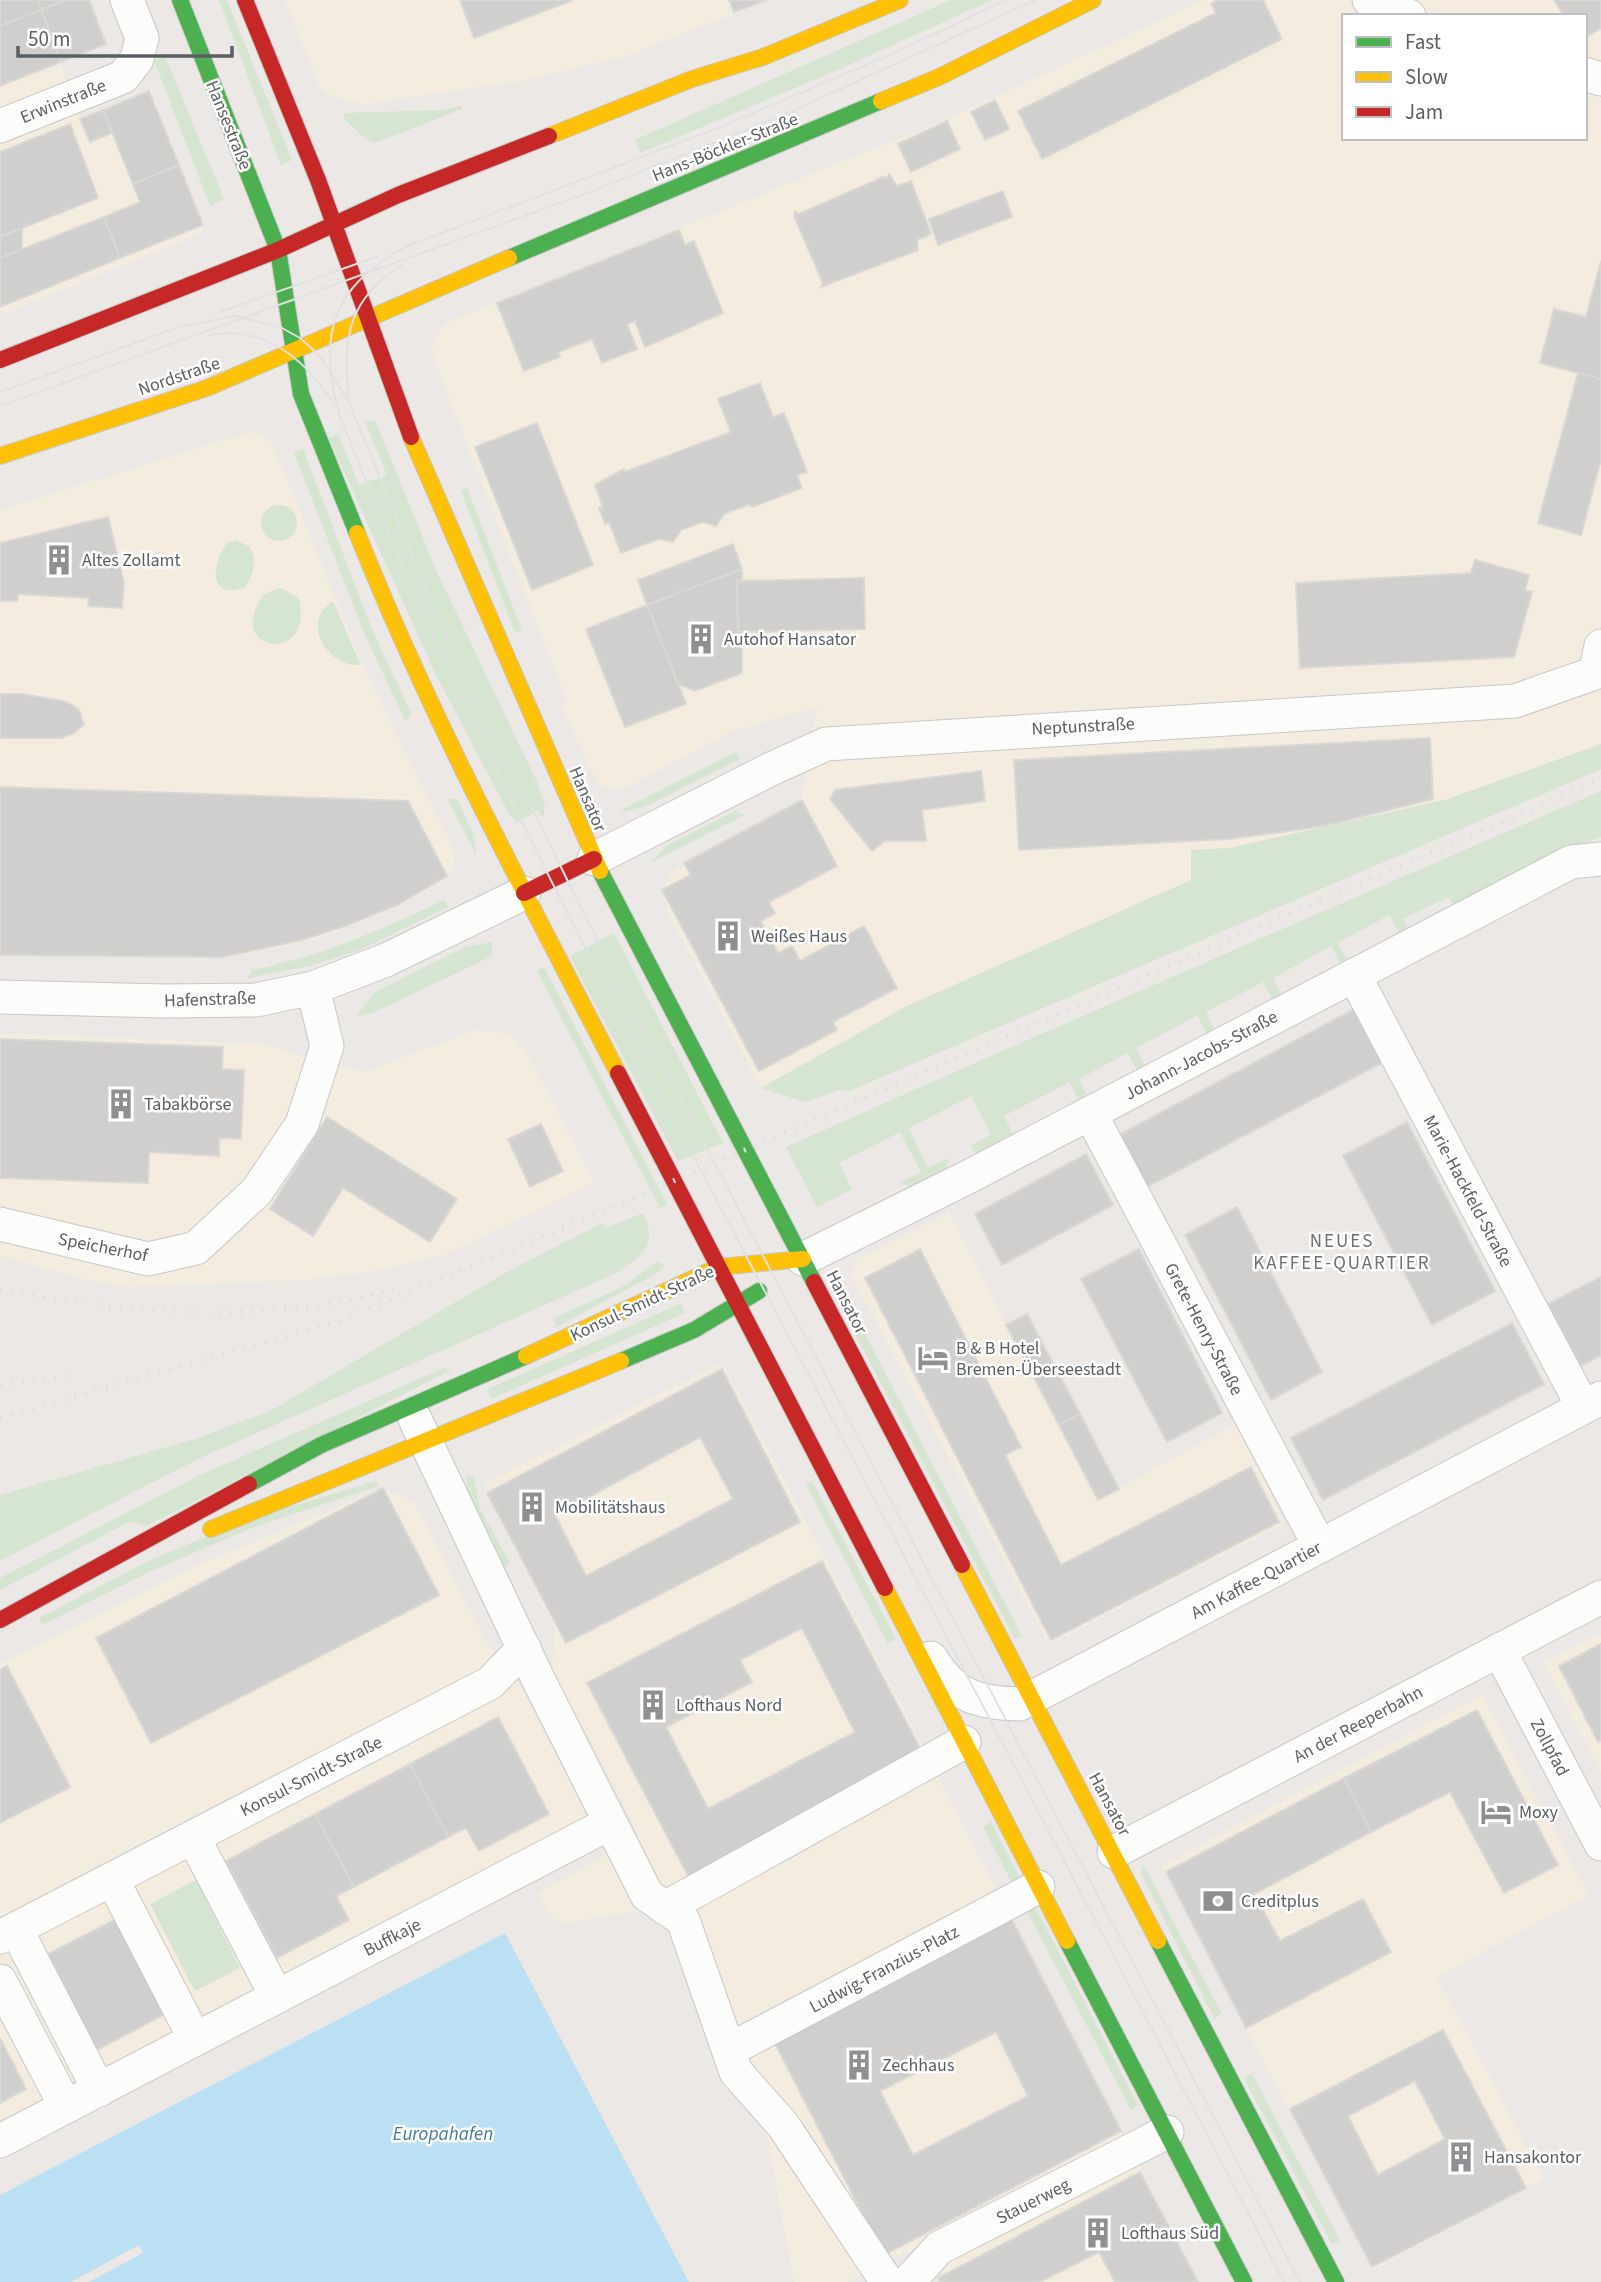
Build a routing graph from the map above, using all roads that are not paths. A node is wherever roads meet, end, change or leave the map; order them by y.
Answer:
1 (127, 0) edge
2 (180, 0) edge
3 (244, 0) edge
4 (900, 0) edge
5 (1093, 0) edge
6 (0, 126) edge
7 (333, 223) junction
8 (278, 250) junction
9 (366, 319) junction
10 (295, 351) junction
11 (0, 360) edge
12 (0, 456) edge
13 (1598, 660) edge
14 (594, 859) junction
15 (1601, 859) edge
16 (524, 893) junction
17 (1354, 975) junction
18 (313, 988) junction
19 (0, 997) edge
20 (1090, 1113) junction
21 (0, 1224) edge
22 (803, 1259) junction
23 (718, 1267) junction
24 (739, 1306) junction
25 (1592, 1403) edge
26 (410, 1407) junction
27 (426, 1443) junction
28 (200, 1533) dead end
29 (174, 1543) dead end
30 (1319, 1545) junction
31 (59, 1589) junction
32 (1601, 1597) edge
33 (0, 1620) edge
34 (524, 1648) junction
35 (1499, 1650) junction
36 (917, 1651) junction
37 (1033, 1698) junction
38 (964, 1742) junction
39 (610, 1823) junction
40 (193, 1837) junction
41 (1601, 1844) edge
42 (1114, 1852) junction
43 (112, 1879) junction
44 (1038, 1887) junction
45 (665, 1908) junction
46 (8, 1933) edge
47 (0, 1981) edge
48 (277, 1997) junction
49 (195, 2039) junction
50 (729, 2050) junction
51 (99, 2090) junction
52 (66, 2107) junction
53 (1167, 2132) junction
54 (0, 2141) edge
55 (887, 2282) edge
56 (908, 2282) edge
57 (1244, 2282) edge
58 (1336, 2282) edge

1 - 6 street, Erwinstraße
2 - 8 street, Hansestraße
3 - 7 street
4 - 7 street
5 - 9 street, Hans-Böckler-Straße
7 - 8 street
7 - 9 street, Hansator
8 - 10 street, Hansestraße
8 - 11 street
9 - 10 street, Nordstraße
9 - 14 street, Hansator
10 - 12 street, Nordstraße
10 - 16 street
13 - 14 street, Neptunstraße
14 - 16 street
14 - 22 street, Hansator
15 - 17 street, Johann-Jacobs-Straße
16 - 18 street, Hafenstraße
16 - 23 street
17 - 20 street, Johann-Jacobs-Straße
17 - 25 street, Marie-Hackfeld-Straße
18 - 19 street, Hafenstraße
18 - 21 street, Speicherhof
20 - 22 street, Johann-Jacobs-Straße
20 - 30 street, Grete-Henry-Straße
22 - 23 street, Konsul-Smidt-Straße
22 - 24 street
22 - 37 street, Hansator
23 - 24 street
23 - 26 street, Konsul-Smidt-Straße
24 - 27 street
24 - 36 street
25 - 30 street, Am Kaffee-Quartier
26 - 27 street
26 - 31 street, Konsul-Smidt-Straße
27 - 28 street
27 - 34 street
29 - 31 street, Konsul-Smidt-Straße
30 - 37 street, Am Kaffee-Quartier
31 - 33 street, Konsul-Smidt-Straße
32 - 35 street, An der Reeperbahn
34 - 39 street
34 - 40 street, Konsul-Smidt-Straße
35 - 41 street, Zollpfad
35 - 42 street, An der Reeperbahn
36 - 37 street, Am Kaffee-Quartier
36 - 38 street
37 - 42 street, Hansator
38 - 44 street
38 - 45 street
39 - 45 street
39 - 48 street, Buffkaje
40 - 43 street, Konsul-Smidt-Straße
40 - 48 street
42 - 58 street, Hansator
43 - 46 street, Konsul-Smidt-Straße
43 - 49 street
44 - 50 street, Ludwig-Franzius-Platz
44 - 53 street
45 - 50 street
46 - 51 street
47 - 52 street
48 - 49 street, Buffkaje
49 - 51 street, Buffkaje
50 - 55 street
51 - 52 street, Buffkaje
52 - 54 street, Buffkaje
53 - 56 street, Stauerweg
53 - 57 street

